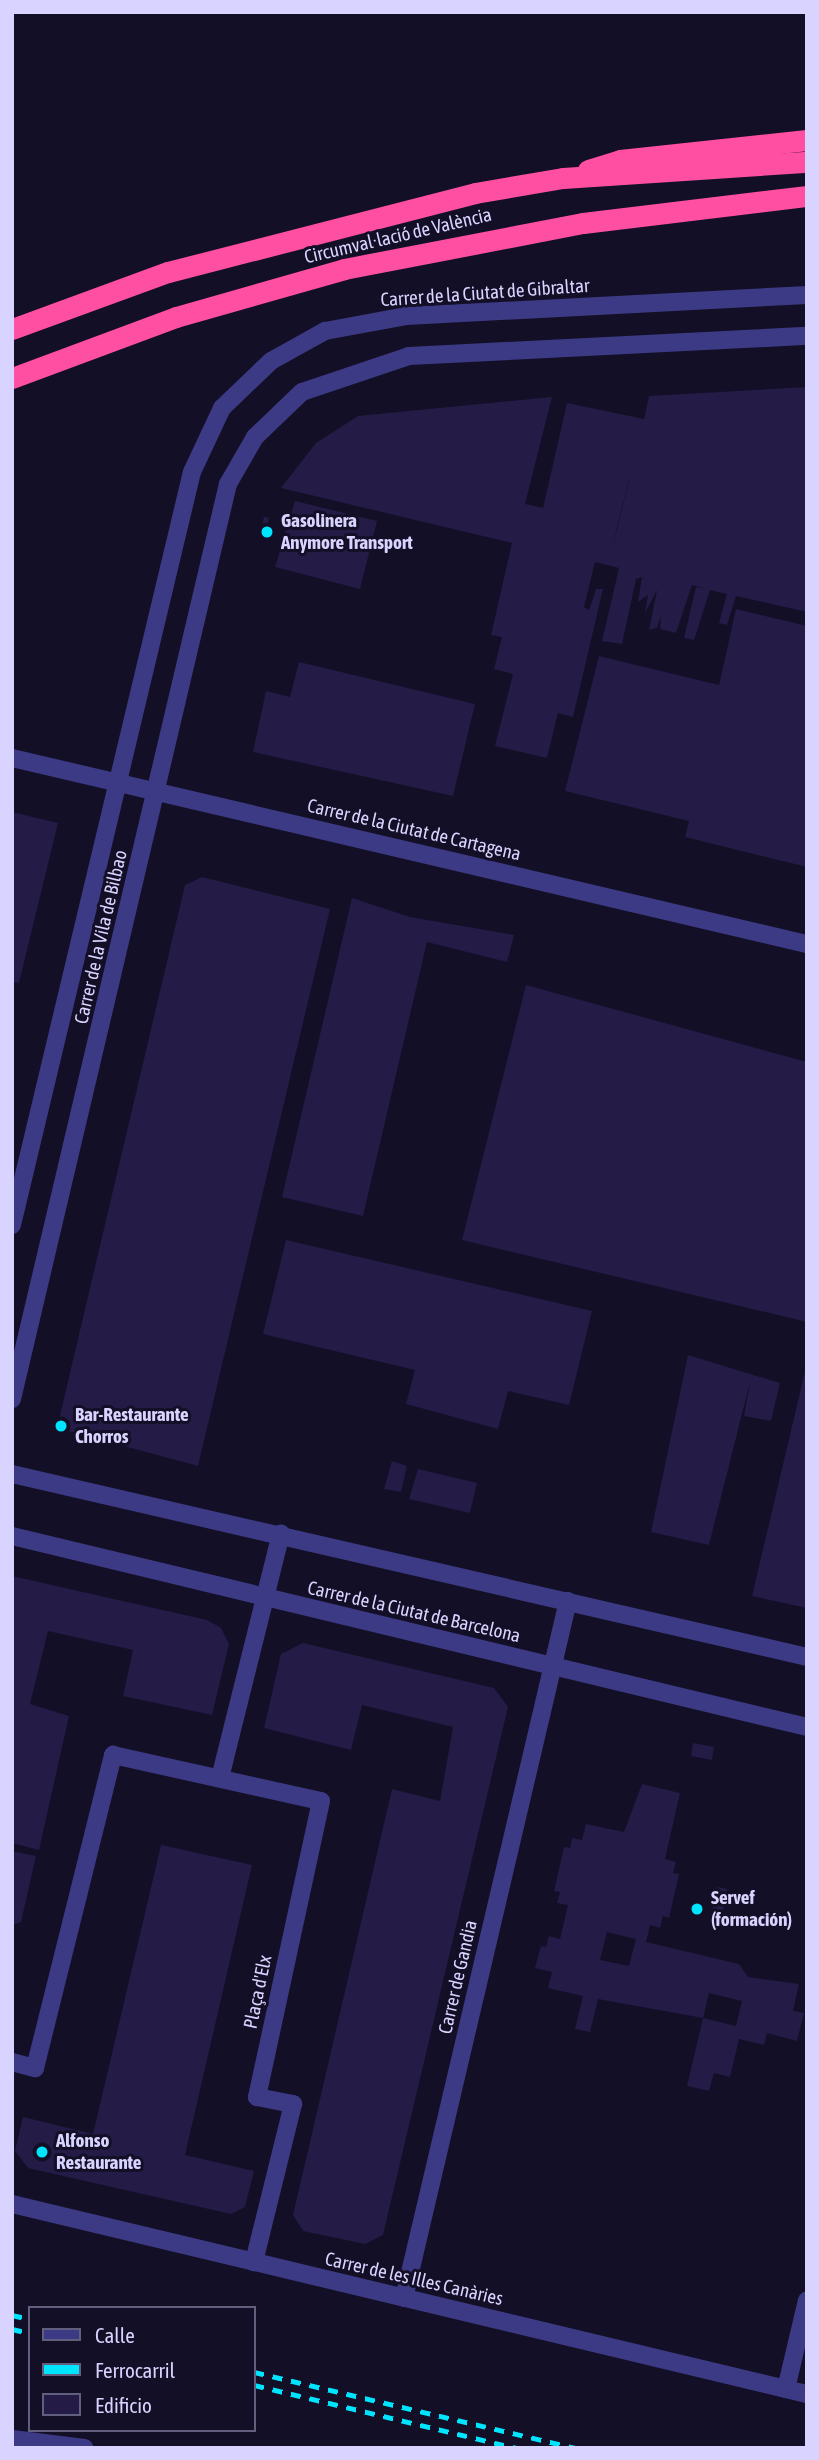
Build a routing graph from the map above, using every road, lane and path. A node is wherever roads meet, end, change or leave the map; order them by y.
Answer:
1 (807, 140) edge
2 (807, 162) edge
3 (563, 178) junction
4 (807, 196) edge
5 (807, 295) edge
6 (12, 329) edge
7 (807, 336) edge
8 (12, 378) edge
9 (192, 472) joint
10 (12, 758) edge
11 (118, 782) junction
12 (157, 792) junction
13 (807, 944) edge
14 (12, 1225) edge
15 (12, 1399) edge
16 (12, 1474) edge
17 (281, 1534) junction
18 (12, 1536) edge
19 (265, 1598) junction
20 (568, 1601) junction
21 (807, 1657) edge
22 (552, 1666) junction
23 (807, 1727) edge
24 (220, 1778) junction
25 (12, 2062) edge
26 (12, 2204) edge
27 (254, 2262) junction
28 (404, 2298) junction
29 (807, 2300) edge
30 (786, 2389) junction
31 (807, 2394) edge
32 (12, 2439) edge
33 (84, 2448) edge

1 - 3 highway
2 - 3 highway, Circumval·lació de València
3 - 6 highway, Circumval·lació de València
4 - 8 highway, Circumval·lació de València
5 - 9 street, Carrer de la Ciutat de Gibraltar
7 - 12 street, Carrer de la Vila de Bilbao
9 - 11 street, Carrer de la Vila de Bilbao
10 - 11 street, Carrer de la Ciutat de Cartagena
11 - 12 street, Carrer de la Ciutat de Cartagena
11 - 14 street, Carrer de la Vila de Bilbao
12 - 13 street, Carrer de la Ciutat de Cartagena
12 - 15 street, Carrer de la Vila de Bilbao
16 - 17 street
17 - 19 street
17 - 20 street
18 - 19 street, Carrer de la Ciutat de Barcelona
19 - 22 street, Carrer de la Ciutat de Barcelona
19 - 24 street
20 - 21 street
20 - 22 street
22 - 23 street, Carrer de la Ciutat de Barcelona
22 - 28 street, Carrer de Gandia
24 - 25 street, Plaça d'Elx
24 - 27 street, Plaça d'Elx
26 - 27 street, Carrer de les Illes Canàries
27 - 28 street, Carrer de les Illes Canàries
28 - 30 street, Carrer de les Illes Canàries
29 - 30 street
30 - 31 street, Carrer de les Illes Canàries
32 - 33 street

